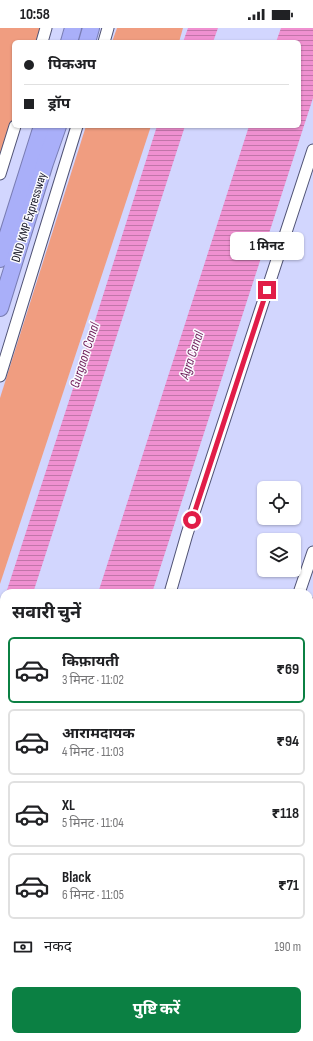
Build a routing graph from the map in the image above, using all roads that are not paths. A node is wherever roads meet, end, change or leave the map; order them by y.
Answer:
1 (46, 28) edge
2 (73, 28) edge
3 (91, 28) edge
4 (108, 28) edge
5 (43, 40) edge
6 (70, 40) edge
7 (88, 40) edge
8 (105, 40) edge
9 (14, 128) edge
10 (41, 128) edge
11 (57, 128) edge
12 (76, 128) edge
13 (313, 150) edge
14 (0, 174) edge
15 (0, 259) edge
16 (0, 308) edge
17 (0, 376) edge
18 (313, 552) edge
19 (171, 589) edge
20 (300, 589) edge

1 - 5 street
2 - 6 highway
3 - 7 highway
4 - 8 street
9 - 14 street
10 - 15 highway, DND KMP Expressway
11 - 16 highway, DND KMP Expressway
12 - 17 street
13 - 19 street
18 - 20 street

